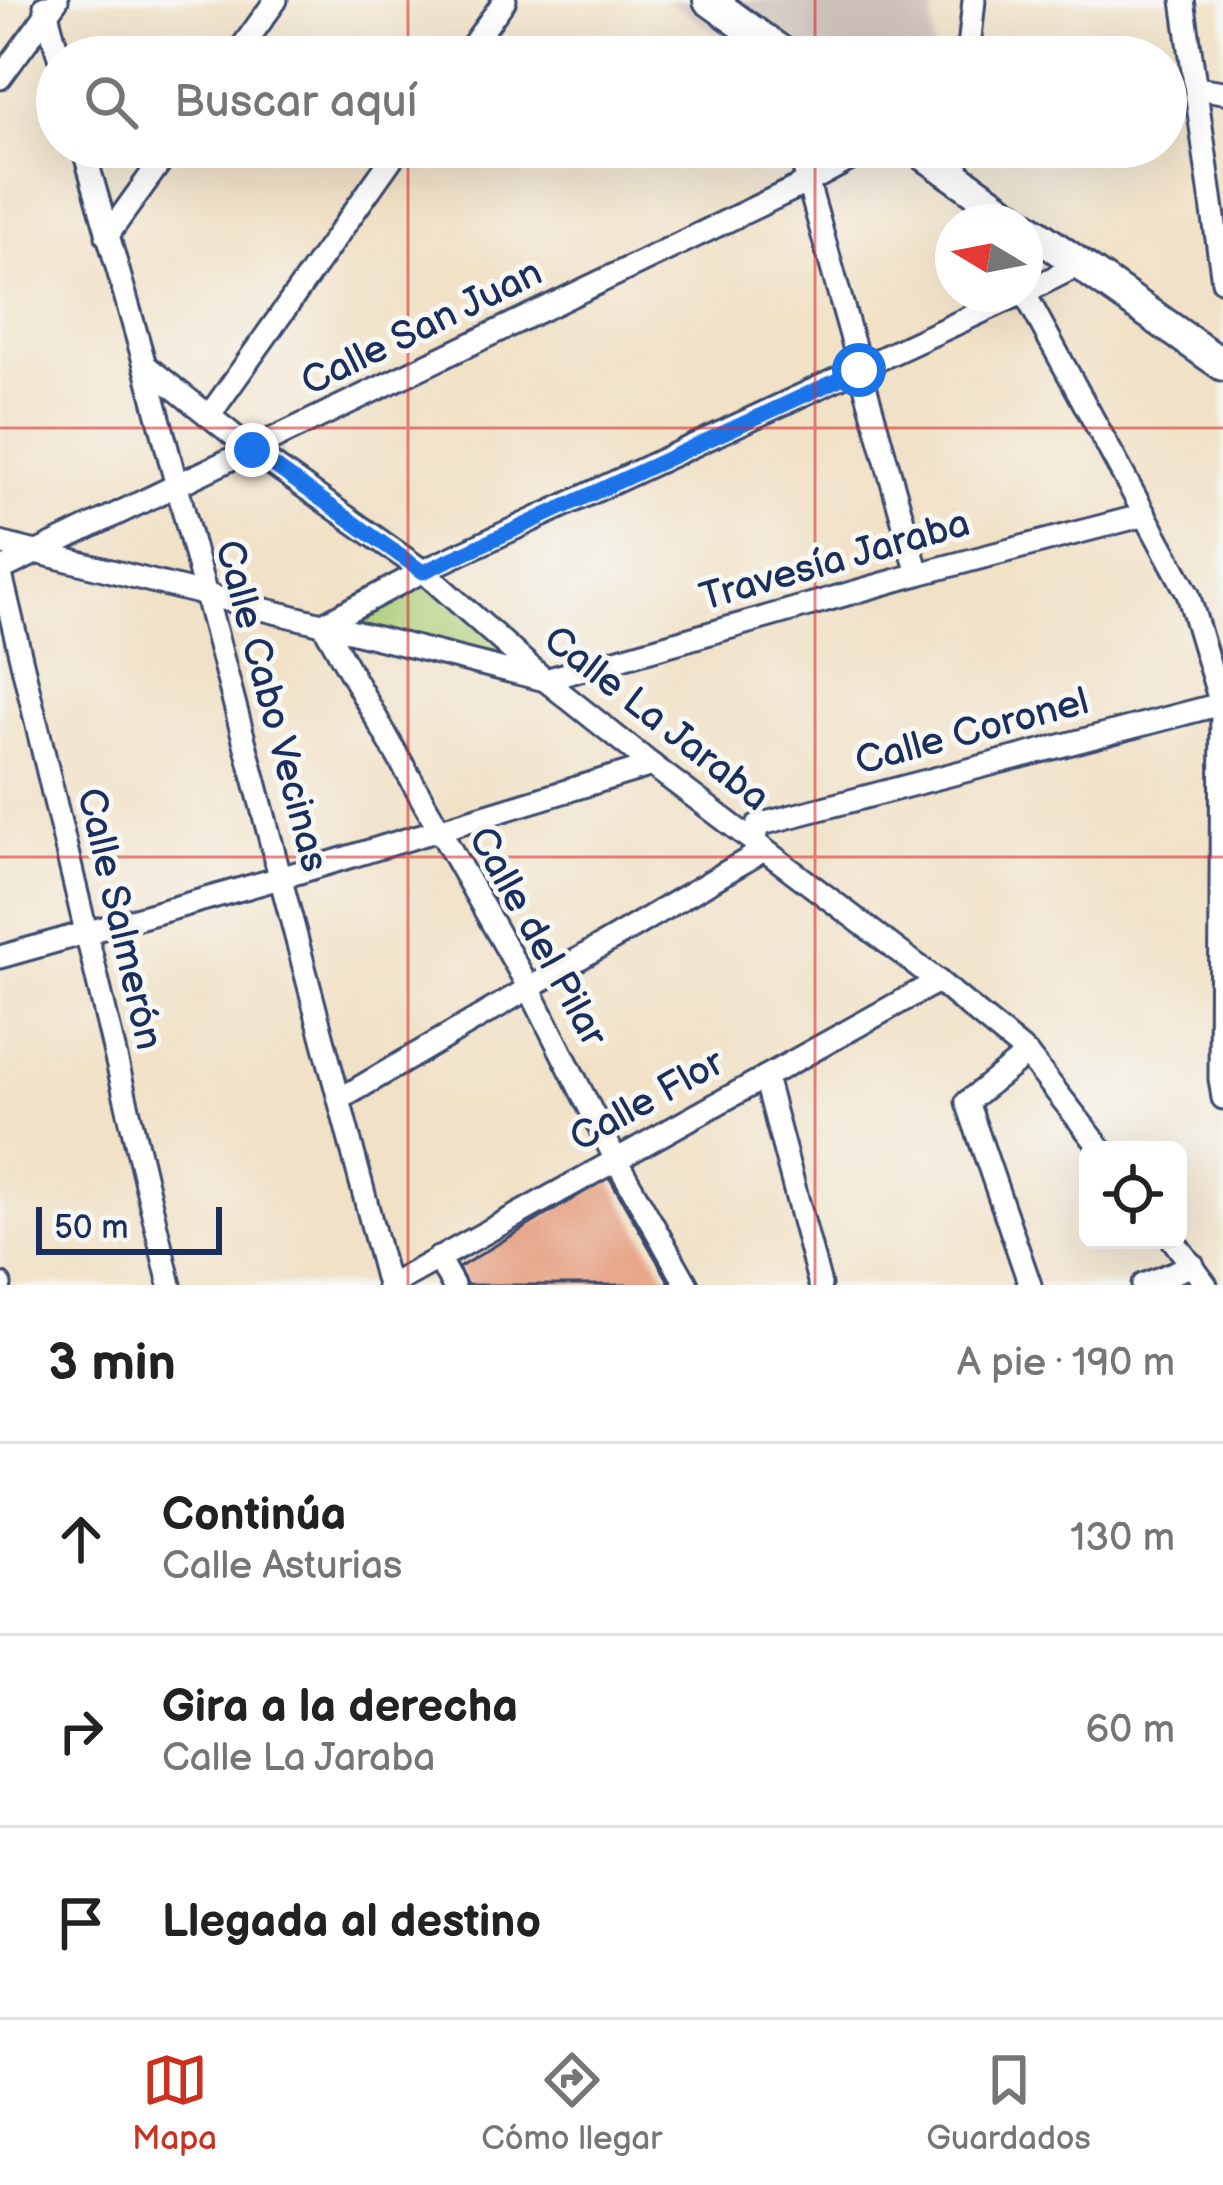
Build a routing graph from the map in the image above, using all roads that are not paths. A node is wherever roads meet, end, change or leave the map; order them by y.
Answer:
1 (276, 0) edge
2 (505, 0) edge
3 (709, 0) edge
4 (974, 0) edge
5 (1183, 0) edge
6 (49, 5) edge
7 (55, 36) edge
8 (250, 36) edge
9 (479, 36) edge
10 (750, 36) edge
11 (970, 36) edge
12 (0, 79) edge
13 (1197, 88) junction
14 (1223, 92) edge
15 (89, 168) edge
16 (155, 168) edge
17 (385, 168) edge
18 (805, 168) edge
19 (834, 168) edge
20 (962, 168) edge
21 (810, 181) junction
22 (987, 204) edge
23 (107, 236) junction
24 (1043, 239) edge
25 (1079, 265) junction
26 (1223, 281) edge
27 (1043, 283) edge
28 (983, 312) edge
29 (1033, 312) edge
30 (145, 365) junction
31 (1223, 365) edge
32 (859, 370) junction
33 (209, 416) junction
34 (252, 450) junction
35 (176, 487) junction
36 (1145, 515) junction
37 (0, 543) edge
38 (40, 553) junction
39 (0, 570) edge
40 (423, 572) junction
41 (918, 574) junction
42 (202, 594) junction
43 (323, 624) junction
44 (545, 680) junction
45 (1222, 695) edge
46 (652, 765) junction
47 (437, 831) junction
48 (759, 847) junction
49 (280, 878) junction
50 (85, 932) junction
51 (0, 957) edge
52 (938, 981) junction
53 (529, 988) junction
54 (1027, 1054) junction
55 (765, 1077) junction
56 (1222, 1085) edge
57 (340, 1100) junction
58 (1095, 1141) edge
59 (616, 1160) junction
60 (1180, 1249) edge
61 (439, 1258) junction
62 (1193, 1265) junction
63 (170, 1285) edge
64 (389, 1285) edge
65 (453, 1285) edge
66 (687, 1285) edge
67 (820, 1285) edge
68 (1030, 1285) edge
69 (1143, 1285) edge
70 (1206, 1285) edge

1 - 8 street
2 - 9 street
3 - 10 street
4 - 11 street
5 - 13 street
6 - 7 street
6 - 12 street
13 - 14 street
13 - 26 street
15 - 23 street, Calle Cabo Vecinas
16 - 23 street
17 - 33 street
18 - 21 street
19 - 21 street, Calle San Juan
20 - 22 street
21 - 32 street
21 - 34 street, Calle San Juan
23 - 30 street, Calle Cabo Vecinas
24 - 25 street
25 - 27 street
25 - 31 street
28 - 32 street
29 - 36 street
30 - 33 street, Calle La Jaraba
30 - 35 street, Calle Cabo Vecinas
32 - 40 street
32 - 41 street
33 - 34 street, Calle La Jaraba
34 - 35 street, Calle San Juan
34 - 40 street, Calle La Jaraba
35 - 38 street, Calle San Juan
35 - 42 street, Calle Cabo Vecinas
36 - 41 street, Travesía Jaraba
36 - 45 street
37 - 38 street
38 - 39 street, Calle San Juan
38 - 42 street
39 - 50 street, Calle Salmerón
40 - 43 street
40 - 44 street, Calle La Jaraba
41 - 44 street, Travesía Jaraba
42 - 43 street
42 - 49 street, Calle Cabo Vecinas
43 - 44 street
43 - 47 street, Calle del Pilar
44 - 46 street, Calle La Jaraba
45 - 48 street, Calle Coronel
45 - 56 street
46 - 47 street
46 - 48 street, Calle La Jaraba
47 - 49 street
47 - 53 street, Calle del Pilar
48 - 52 street, Calle La Jaraba
48 - 53 street, Calle Coronel
49 - 50 street
49 - 57 street, Calle Cabo Vecinas
50 - 51 street
50 - 63 street, Calle Salmerón
52 - 54 street, Calle La Jaraba
52 - 55 street, Calle Flor
53 - 57 street, Calle Coronel
53 - 59 street, Calle del Pilar
54 - 58 street, Calle La Jaraba
54 - 68 street
55 - 59 street, Calle Flor
55 - 67 street
57 - 64 street, Calle Cabo Vecinas
59 - 61 street, Calle Flor
59 - 66 street, Calle del Pilar
60 - 62 street
61 - 64 street, Calle Flor
61 - 65 street
62 - 69 street
62 - 70 street

